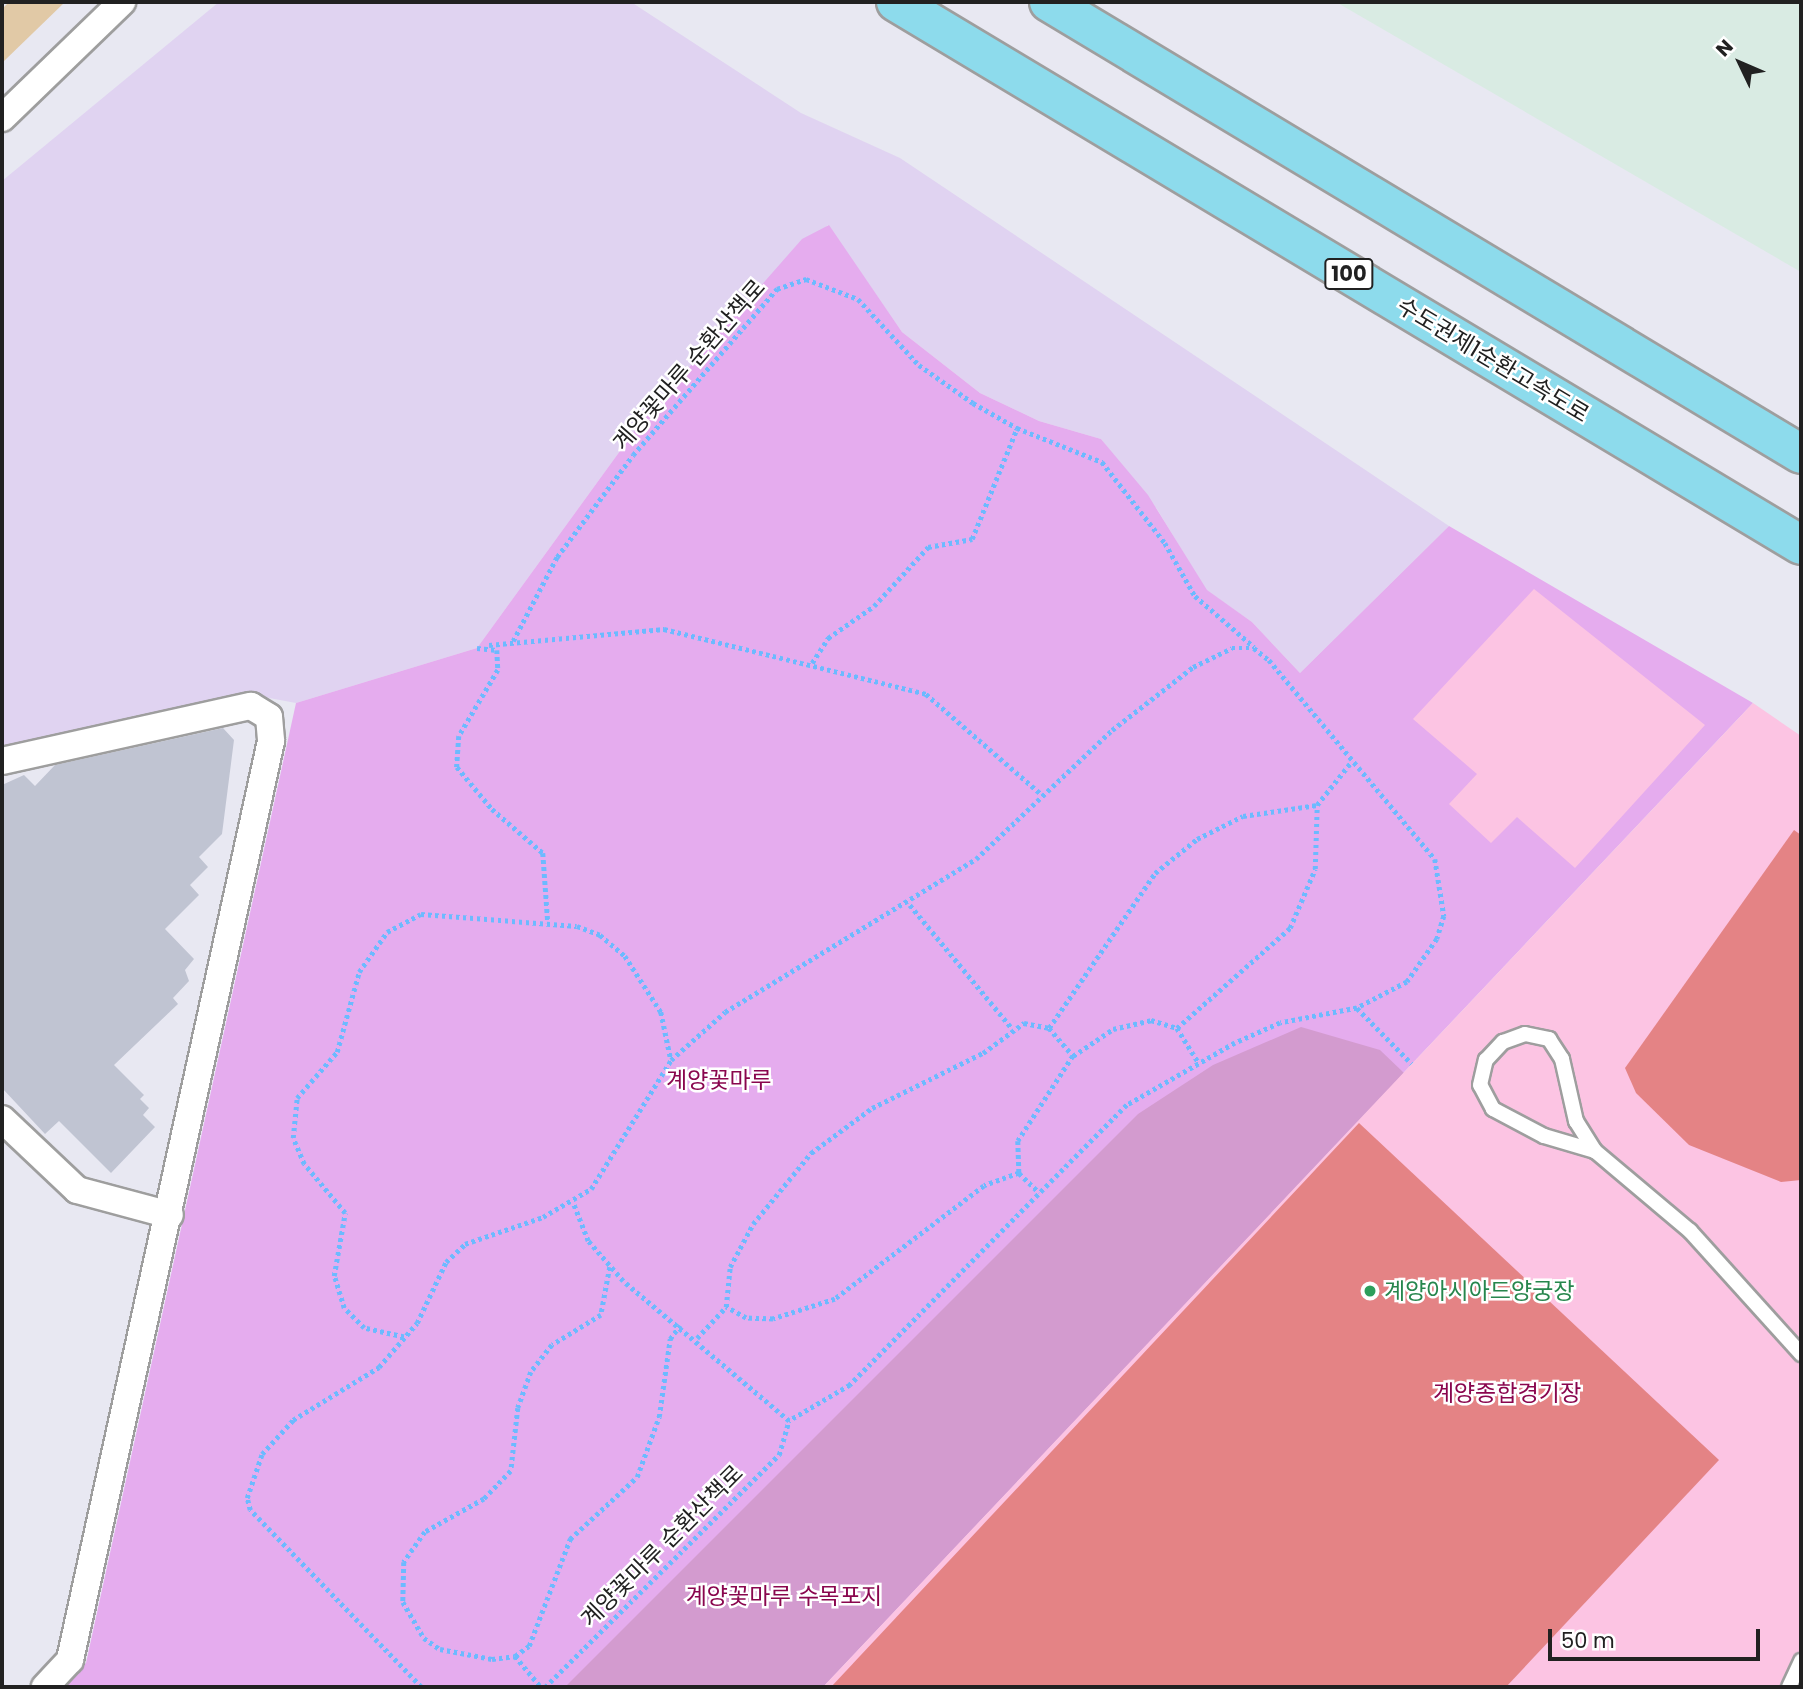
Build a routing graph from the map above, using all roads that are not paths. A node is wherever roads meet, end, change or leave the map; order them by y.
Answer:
1 (122, 2) edge
2 (896, 2) edge
3 (1049, 2) edge
4 (2, 118) edge
5 (1801, 454) edge
6 (1801, 545) edge
7 (2, 761) edge
8 (2, 1119) edge
9 (1595, 1151) junction
10 (170, 1215) junction
11 (1801, 1354) edge
12 (1801, 1661) edge
13 (45, 1687) edge
14 (1789, 1687) edge

1 - 4 street
2 - 6 highway, 수도권제1순환고속도로 / 100
3 - 5 highway
7 - 10 street
8 - 10 street
9 - 9 lane
9 - 11 lane
10 - 13 street
12 - 14 lane

